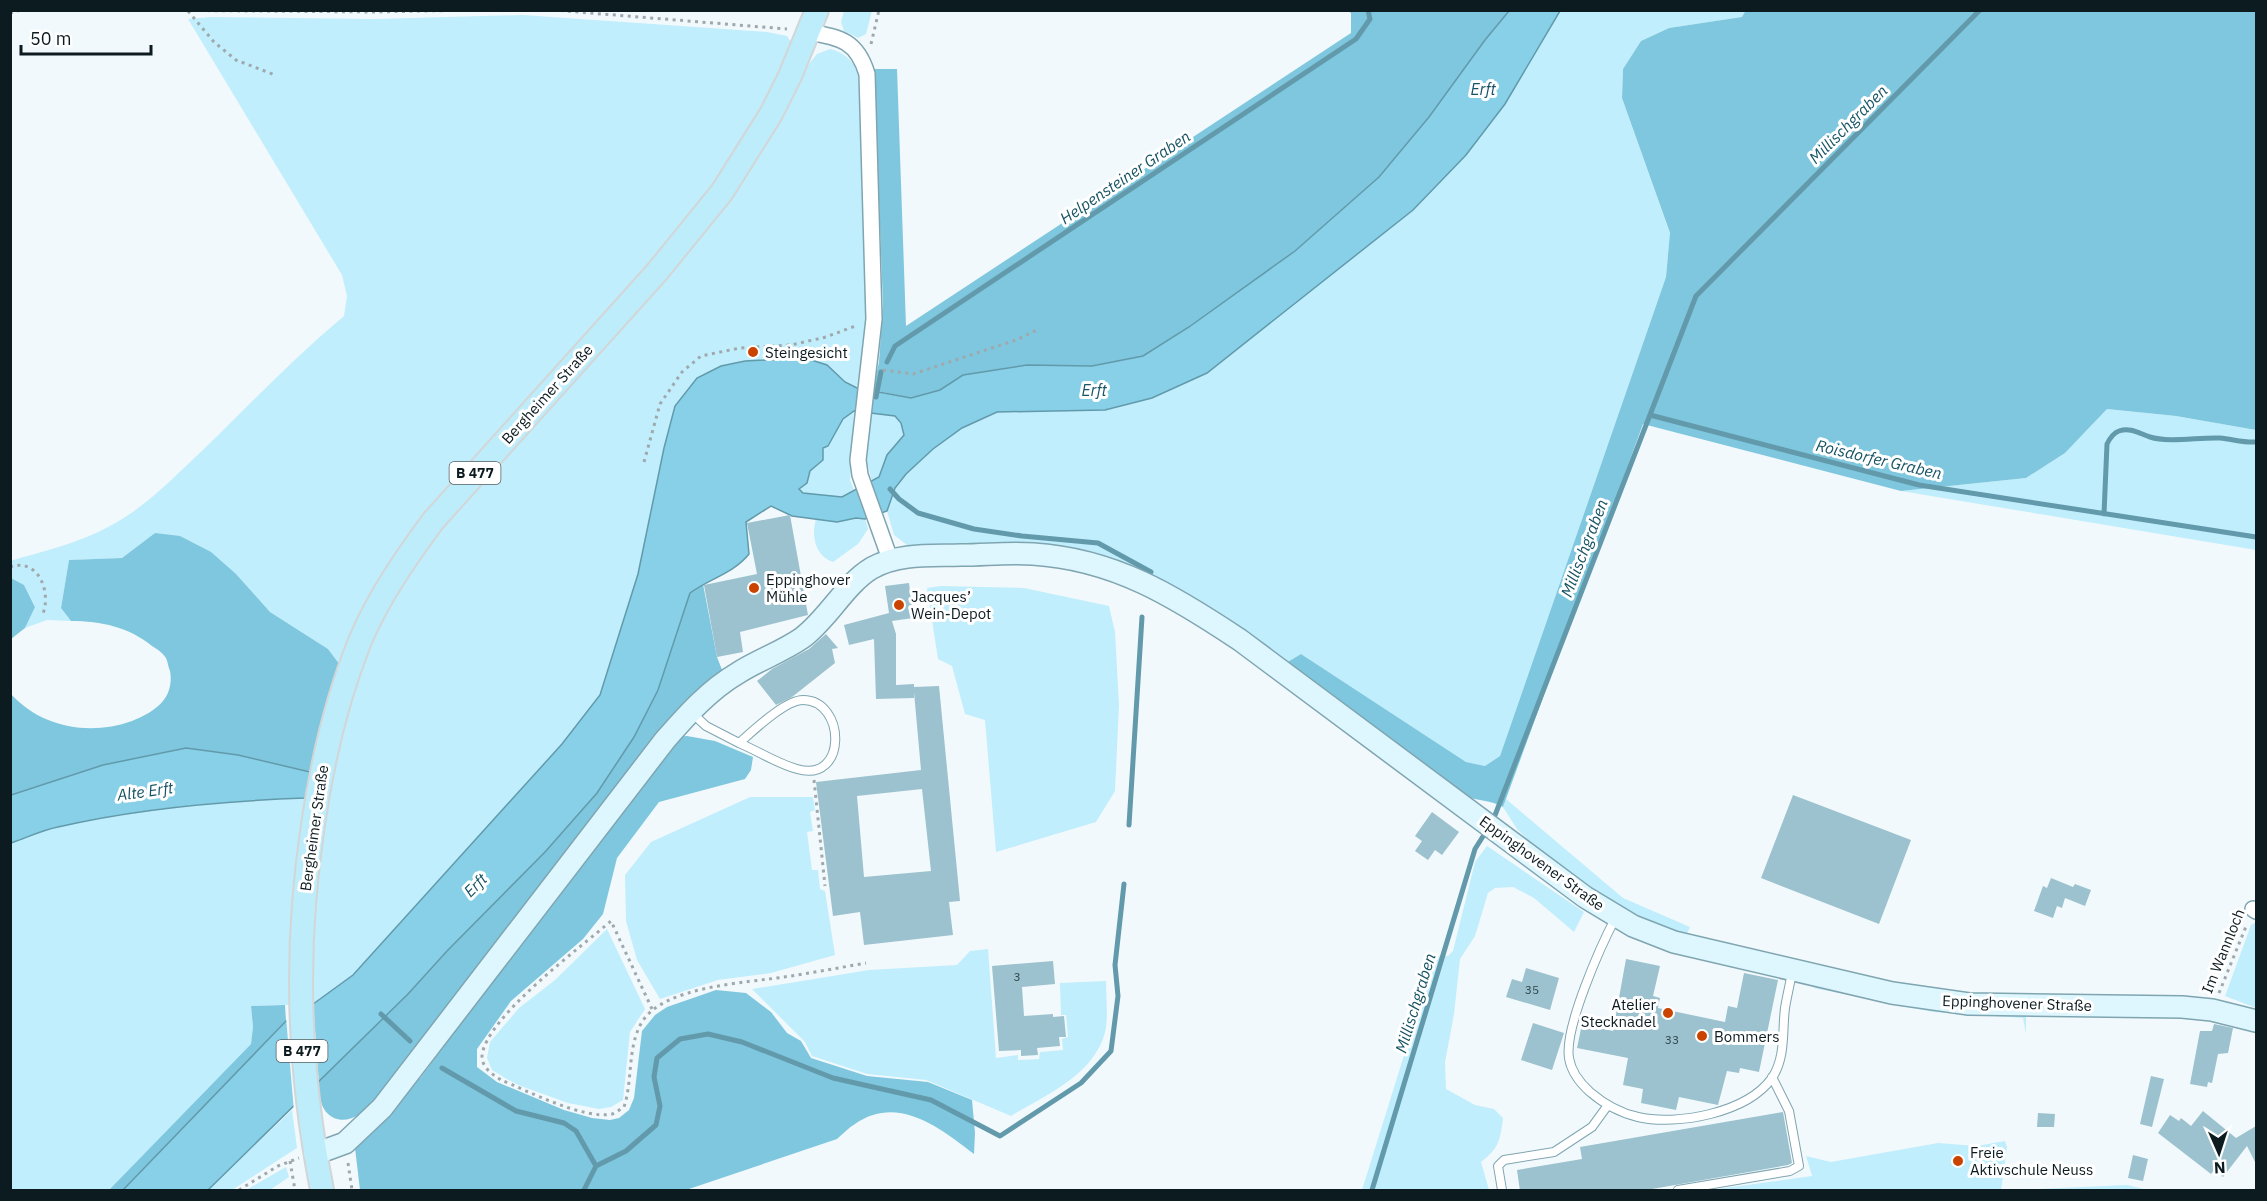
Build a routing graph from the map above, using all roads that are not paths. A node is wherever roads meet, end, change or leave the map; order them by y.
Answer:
1 (814, 21) edge
2 (890, 559) junction
3 (690, 711) junction
4 (739, 743) junction
5 (1616, 917) junction
6 (1792, 970) junction
7 (2256, 1021) edge
8 (1772, 1077) junction
9 (1608, 1105) junction
10 (315, 1154) junction
11 (322, 1191) edge
12 (1502, 1191) edge
13 (1678, 1191) edge

1 - 2 street
1 - 10 main road, Bergheimer Straße / B 477
2 - 3 main road
2 - 5 main road, Eppinghovener Straße
3 - 4 lane
3 - 10 main road
4 - 4 lane
5 - 6 main road, Eppinghovener Straße
5 - 9 lane
6 - 7 main road, Eppinghovener Straße
6 - 8 lane
8 - 9 lane
8 - 13 lane
9 - 12 lane
10 - 11 main road, Bergheimer Straße / B 477

